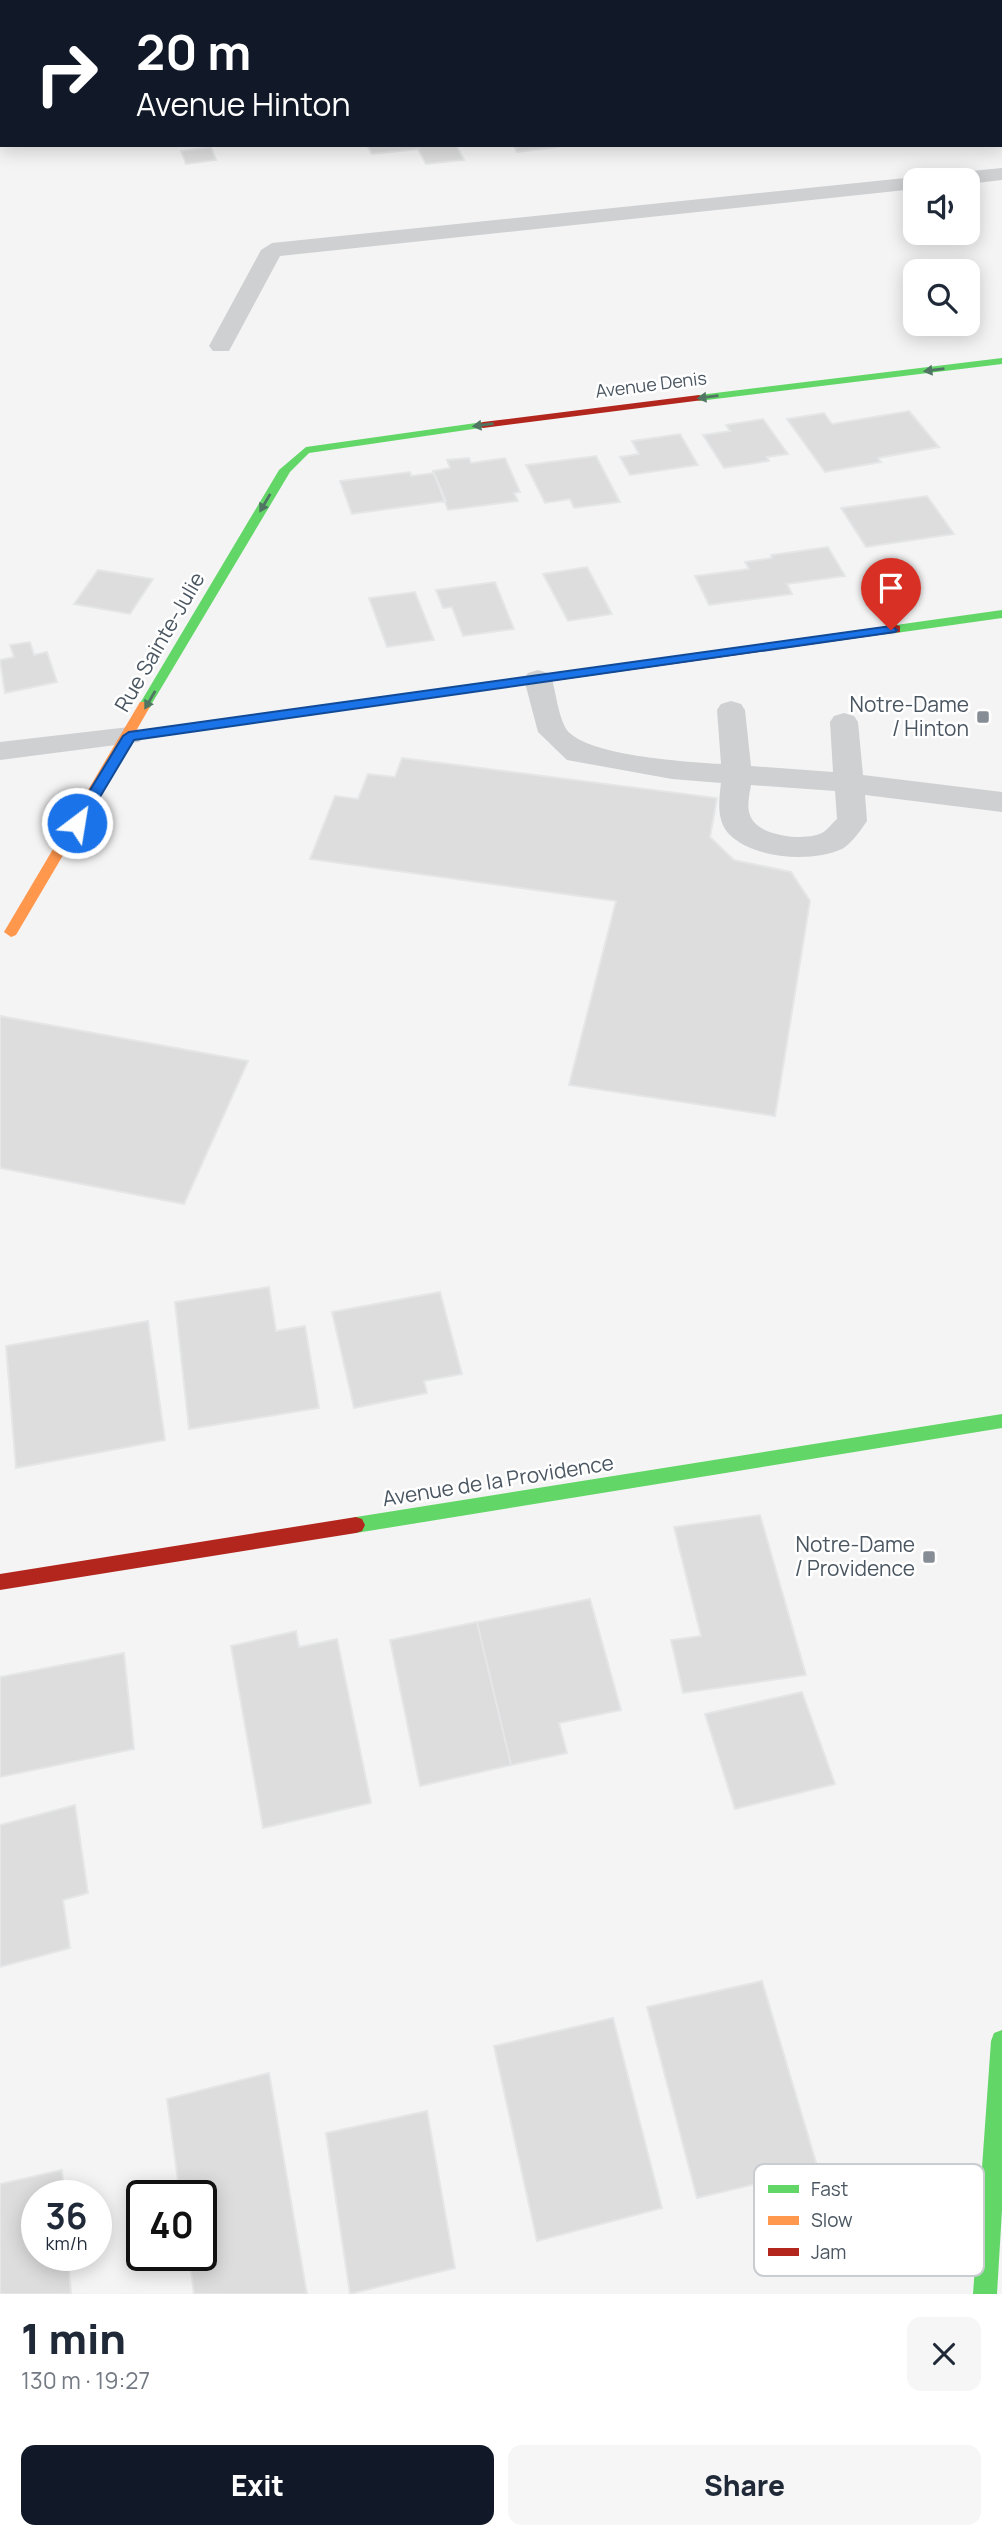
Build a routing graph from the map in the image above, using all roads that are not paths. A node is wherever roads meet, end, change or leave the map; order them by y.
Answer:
1 (1002, 174) edge
2 (980, 176) edge
3 (903, 184) edge
4 (221, 346) dead end
5 (1002, 361) edge
6 (306, 450) joint
7 (1002, 614) edge
8 (538, 679) junction
9 (731, 710) dead end
10 (844, 722) dead end
11 (129, 736) junction
12 (0, 751) edge
13 (737, 775) junction
14 (851, 784) junction
15 (1002, 802) edge
16 (11, 932) dead end
17 (1002, 1421) edge
18 (0, 1582) edge
19 (1002, 2041) edge
20 (985, 2294) edge

1 - 2 lane
3 - 4 lane
5 -> 6 street, Avenue Denis
6 -> 11 street, Rue Sainte-Julie
7 - 8 street
8 - 11 street
8 - 13 lane
9 - 13 lane
10 - 14 lane
11 - 12 lane
11 - 16 street, Rue Sainte-Julie
13 - 14 lane
13 - 14 lane
14 - 15 lane
17 - 18 street, Avenue de la Providence
19 - 20 street

